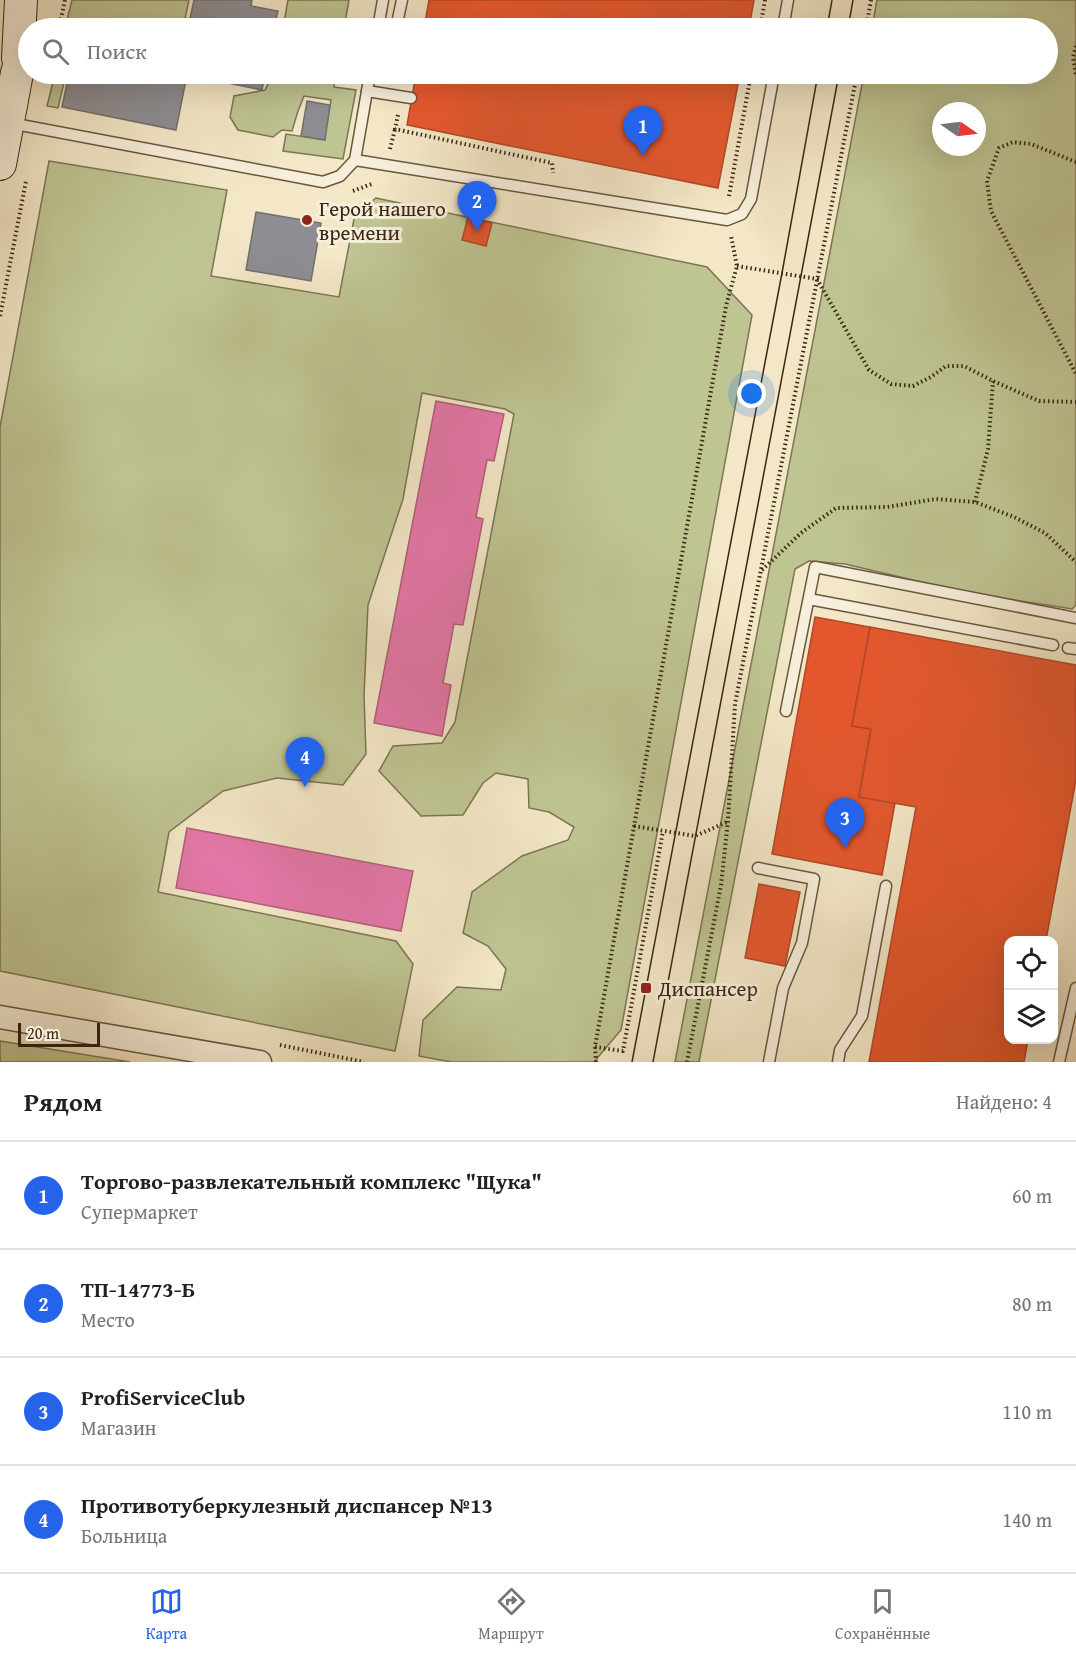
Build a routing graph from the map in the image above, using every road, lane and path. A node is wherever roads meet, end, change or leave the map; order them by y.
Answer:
1 (21, 0) edge
2 (39, 0) edge
3 (65, 0) edge
4 (383, 0) edge
5 (402, 0) edge
6 (765, 0) edge
7 (788, 0) edge
8 (871, 0) edge
9 (20, 18) edge
10 (33, 18) edge
11 (61, 18) edge
12 (380, 18) edge
13 (398, 18) edge
14 (762, 18) edge
15 (785, 18) edge
16 (868, 18) edge
17 (1076, 46) edge
18 (18, 56) edge
19 (18, 70) edge
20 (17, 74) junction
21 (1076, 75) edge
22 (368, 84) edge
23 (749, 84) edge
24 (772, 84) edge
25 (855, 84) edge
26 (367, 91) junction
27 (406, 97) joint
28 (8, 122) junction
29 (395, 129) junction
30 (356, 160) junction
31 (1076, 162) edge
32 (0, 164) edge
33 (386, 164) junction
34 (26, 181) dead end
35 (556, 191) junction
36 (346, 194) dead end
37 (727, 204) dead end
38 (727, 220) junction
39 (737, 266) junction
40 (817, 279) junction
41 (0, 316) edge
42 (1076, 374) edge
43 (993, 381) junction
44 (1076, 402) edge
45 (975, 502) junction
46 (1076, 562) edge
47 (762, 570) junction
48 (809, 599) junction
49 (1076, 618) edge
50 (1053, 645) dead end
51 (786, 711) dead end
52 (728, 821) junction
53 (634, 826) junction
54 (663, 831) junction
55 (758, 868) dead end
56 (886, 886) dead end
57 (1076, 988) edge
58 (0, 1017) edge
59 (596, 1047) junction
60 (260, 1062) edge
61 (596, 1062) edge
62 (687, 1062) edge
63 (769, 1062) edge
64 (838, 1062) edge
65 (1059, 1062) edge

1 - 9 main road
2 - 10 main road
3 - 11 path
4 - 12 lane
5 - 13 lane
6 - 14 path
7 - 15 lane
8 - 16 path
17 - 21 path
18 - 20 main road
19 - 20 main road
20 - 28 main road
22 - 26 lane
23 - 37 path
24 - 38 lane
25 - 40 path
26 - 27 lane
26 - 30 lane
27 - 29 path
28 - 30 lane
28 - 32 main road
29 - 33 path
29 - 35 path
30 - 33 lane
31 - 42 path
33 - 35 lane
33 - 36 path
34 - 41 path
35 - 38 lane
38 - 39 path
39 - 40 path
39 - 53 path
40 - 43 path
40 - 47 path
43 - 44 path
43 - 45 path
45 - 46 path
45 - 47 path
47 - 52 path
48 - 49 lane
48 - 50 lane
48 - 51 lane
52 - 54 path
52 - 62 path
53 - 54 path
53 - 59 path
54 - 59 path
55 - 63 lane
56 - 64 lane
57 - 65 lane
58 - 60 street
59 - 61 path

